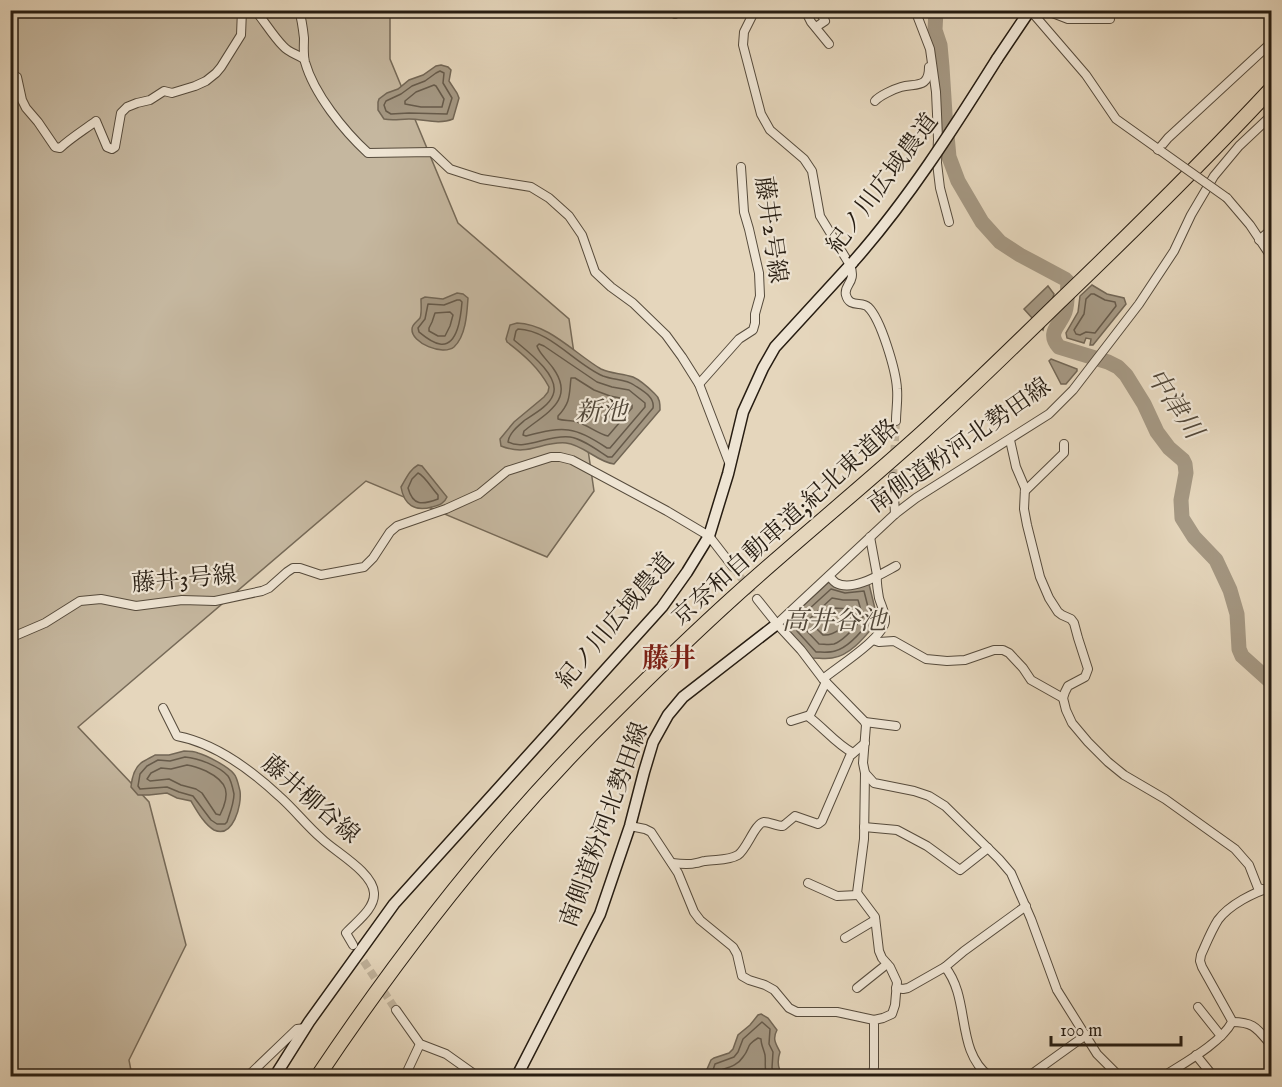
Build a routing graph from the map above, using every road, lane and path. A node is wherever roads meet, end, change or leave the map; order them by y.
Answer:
1 (242, 10) edge
2 (255, 10) edge
3 (300, 10) edge
4 (755, 10) edge
5 (805, 10) edge
6 (819, 10) edge
7 (915, 10) edge
8 (1030, 11) edge
9 (1110, 19) dead end
10 (816, 27) junction
11 (1272, 42) edge
12 (829, 44) dead end
13 (929, 46) junction
14 (304, 59) junction
15 (10, 73) edge
16 (1272, 88) edge
17 (874, 101) dead end
18 (1272, 115) edge
19 (1159, 150) junction
20 (741, 167) dead end
21 (948, 222) dead end
22 (1272, 229) edge
23 (1259, 240) junction
24 (1272, 258) edge
25 (851, 263) junction
26 (671, 333) dead end
27 (673, 344) junction
28 (699, 384) junction
29 (896, 421) tunnel mouth
30 (1010, 440) junction
31 (1064, 444) dead end
32 (730, 465) junction
33 (893, 477) tunnel mouth
34 (1025, 491) junction
35 (895, 514) junction
36 (709, 536) junction
37 (870, 537) junction
38 (896, 566) dead end
39 (733, 567) tunnel mouth
40 (829, 576) junction
41 (877, 576) junction
42 (757, 599) tunnel mouth
43 (777, 624) junction
44 (10, 638) edge
45 (873, 640) junction
46 (824, 681) junction
47 (1063, 698) junction
48 (163, 708) dead end
49 (810, 715) junction
50 (791, 721) dead end
51 (865, 722) junction
52 (896, 726) dead end
53 (865, 743) junction
54 (853, 753) junction
55 (865, 774) junction
56 (756, 817) dead end
57 (766, 822) junction
58 (630, 826) junction
59 (864, 827) junction
60 (988, 848) junction
61 (672, 864) junction
62 (808, 883) dead end
63 (1272, 887) edge
64 (1262, 890) junction
65 (858, 895) junction
66 (1026, 906) junction
67 (875, 920) junction
68 (845, 938) dead end
69 (353, 945) tunnel mouth
70 (887, 964) junction
71 (945, 967) junction
72 (857, 988) dead end
73 (897, 988) junction
74 (1198, 1007) dead end
75 (396, 1010) tunnel mouth
76 (874, 1020) junction
77 (1232, 1022) junction
78 (305, 1028) junction
79 (1086, 1035) junction
80 (1221, 1036) junction
81 (420, 1044) junction
82 (1272, 1046) edge
83 (1196, 1055) junction
84 (248, 1077) edge
85 (275, 1077) edge
86 (318, 1077) edge
87 (405, 1077) edge
88 (477, 1077) edge
89 (517, 1077) edge
90 (873, 1077) edge
91 (989, 1077) edge
92 (1029, 1077) edge
93 (1119, 1077) edge
94 (1164, 1077) edge
95 (1214, 1077) edge

1 - 15 street
2 - 14 street
3 - 14 street
4 - 25 street
5 - 10 street
6 - 10 street
7 - 13 street
8 - 9 street
8 - 19 street
8 - 25 street, 紀ノ川広域農道, bridge
10 - 12 street
11 - 19 street
13 - 17 street
13 - 21 street
14 - 27 street
16 - 86 highway, 京奈和自動車道;紀北東道路
18 - 30 street, 南側道粉河北勢田線
19 - 23 street, bridge
20 - 28 street, 藤井2号線
22 - 23 street
23 - 24 street
25 - 29 street
25 - 32 street, 紀ノ川広域農道
26 - 27 street
27 - 28 street
28 - 32 street
30 - 34 street
30 - 35 street, 南側道粉河北勢田線
31 - 34 street
32 - 36 street, 紀ノ川広域農道
33 - 35 street
34 - 47 street
35 - 37 street, 南側道粉河北勢田線
36 - 39 street
36 - 44 street, 藤井3号線
36 - 78 street, 紀ノ川広域農道
37 - 40 street, 南側道粉河北勢田線
37 - 41 street
38 - 41 street
40 - 41 street
40 - 43 street, 南側道粉河北勢田線
41 - 45 street
42 - 43 street
43 - 46 street
43 - 58 street, 南側道粉河北勢田線
45 - 46 street
45 - 47 street
46 - 49 street
46 - 51 street
47 - 64 street
48 - 69 street, 藤井柳谷線
49 - 50 street
49 - 54 street
51 - 52 street
51 - 53 street
53 - 54 street
53 - 55 street
54 - 57 street
55 - 59 street
55 - 60 street
56 - 57 street
57 - 61 street
58 - 61 street
58 - 89 street, 南側道粉河北勢田線
59 - 60 street
59 - 65 street
60 - 66 street
61 - 76 street
62 - 65 street
63 - 64 street
64 - 77 street
65 - 67 street
66 - 71 street
66 - 79 street
67 - 68 street
67 - 70 street
70 - 72 street
70 - 73 street
71 - 73 street
71 - 91 street
73 - 76 street
74 - 80 street
75 - 81 street
76 - 90 street
77 - 80 street
77 - 82 street
78 - 84 street
78 - 85 street, 紀ノ川広域農道
79 - 92 street
79 - 93 street
80 - 83 street
81 - 87 street
81 - 88 street
83 - 94 street
83 - 95 street

